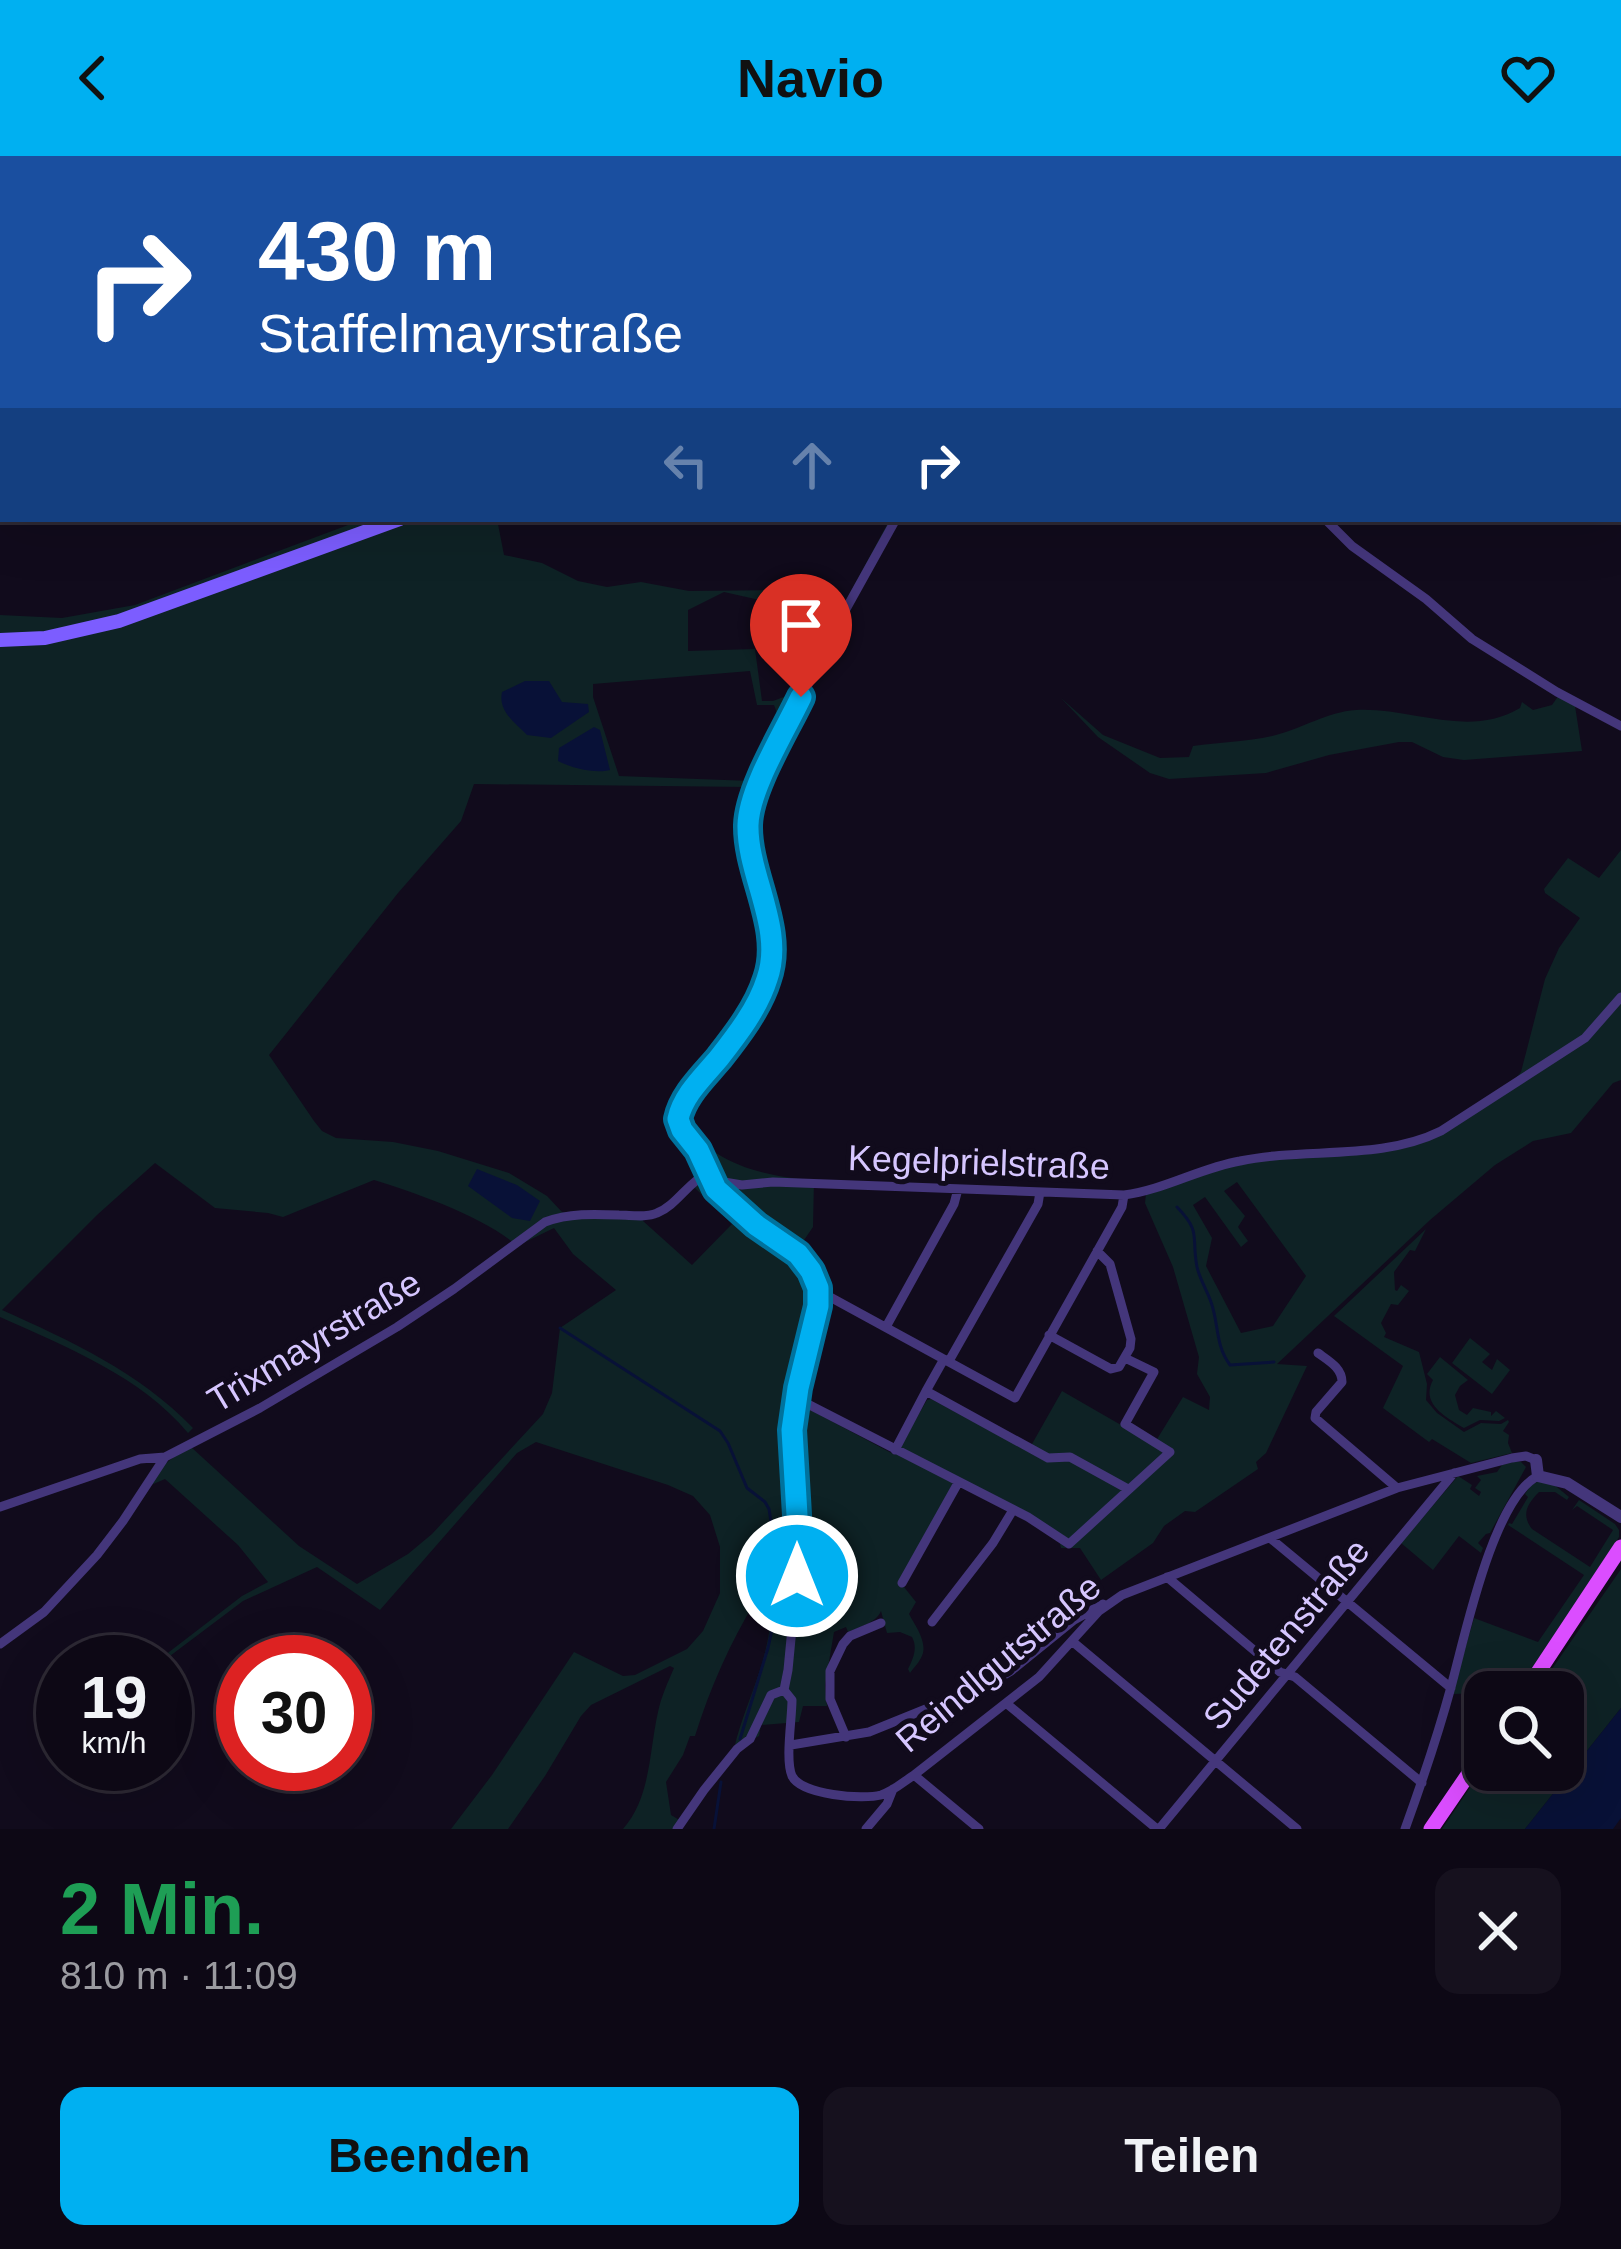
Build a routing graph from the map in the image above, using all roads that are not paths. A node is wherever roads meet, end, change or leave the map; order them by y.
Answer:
1 (392, 522) edge
2 (894, 522) edge
3 (1328, 522) edge
4 (0, 640) edge
5 (1621, 727) edge
6 (1621, 997) edge
7 (710, 1177) junction
8 (742, 1185) junction
9 (958, 1189) junction
10 (1040, 1192) junction
11 (1124, 1195) junction
12 (735, 1206) junction
13 (1097, 1251) junction
14 (819, 1295) junction
15 (886, 1327) junction
16 (1049, 1335) junction
17 (1318, 1353) dead end
18 (1125, 1358) junction
19 (946, 1360) junction
20 (926, 1391) junction
21 (796, 1399) junction
22 (895, 1450) junction
23 (165, 1457) junction
24 (1536, 1460) junction
25 (1454, 1472) junction
26 (1538, 1476) junction
27 (958, 1483) junction
28 (1397, 1488) junction
29 (1128, 1489) junction
30 (1579, 1490) junction
31 (0, 1507) edge
32 (1013, 1510) junction
33 (1621, 1517) edge
34 (1270, 1538) junction
35 (1621, 1547) edge
36 (1167, 1577) junction
37 (902, 1582) dead end
38 (1109, 1603) junction
39 (1347, 1603) junction
40 (932, 1622) dead end
41 (881, 1623) dead end
42 (1073, 1642) junction
43 (0, 1644) edge
44 (1539, 1671) edge
45 (1288, 1674) junction
46 (1451, 1688) junction
47 (784, 1690) junction
48 (1006, 1703) junction
49 (846, 1737) junction
50 (791, 1745) junction
51 (1215, 1760) junction
52 (914, 1774) junction
53 (1464, 1781) edge
54 (1422, 1783) junction
55 (893, 1790) junction
56 (676, 1829) edge
57 (866, 1829) edge
58 (979, 1829) edge
59 (1158, 1829) edge
60 (1297, 1829) edge
61 (1405, 1829) edge
62 (1431, 1829) edge

1 - 4 main road
2 - 7 street
3 - 5 street
6 - 11 street, Kegelprielstraße
7 - 8 street, Kegelprielstraße
7 - 12 street
7 - 23 street, Trixmayrstraße
8 - 9 street, Kegelprielstraße
8 - 12 street
9 - 10 street, Kegelprielstraße
9 - 15 street
10 - 11 street, Kegelprielstraße
10 - 19 street
11 - 13 street
12 - 14 street
13 - 16 street
13 - 18 street
14 - 15 street
14 - 21 street
15 - 19 street
16 - 18 street
16 - 19 street
17 - 28 street
18 - 29 street
19 - 20 street
20 - 22 street
20 - 29 street
21 - 22 street
21 - 47 street
22 - 27 street
23 - 31 street
23 - 43 street, Trixmayrstraße
24 - 25 street, Reindlgutstraße
24 - 26 street
24 - 30 street
25 - 28 street, Reindlgutstraße
25 - 39 street, Sudetenstraße
26 - 30 street
26 - 46 street
27 - 32 street
27 - 37 street
28 - 34 street, Reindlgutstraße
29 - 32 street
30 - 33 street
32 - 40 street
34 - 36 street, Reindlgutstraße
34 - 39 street
35 - 44 main road
36 - 38 street, Reindlgutstraße
36 - 45 street
38 - 42 street, Reindlgutstraße
38 - 49 street
39 - 45 street, Sudetenstraße
39 - 46 street
41 - 49 street
42 - 48 street, Reindlgutstraße
42 - 51 street
45 - 51 street, Sudetenstraße
45 - 54 street
46 - 54 street
47 - 50 street, Reindlgutstraße
47 - 56 street
48 - 52 street, Reindlgutstraße
48 - 59 street
49 - 50 street
50 - 55 street, Reindlgutstraße
51 - 59 street, Sudetenstraße
51 - 60 street
52 - 55 street, Reindlgutstraße
52 - 58 street
53 - 62 main road
54 - 61 street
55 - 57 street

